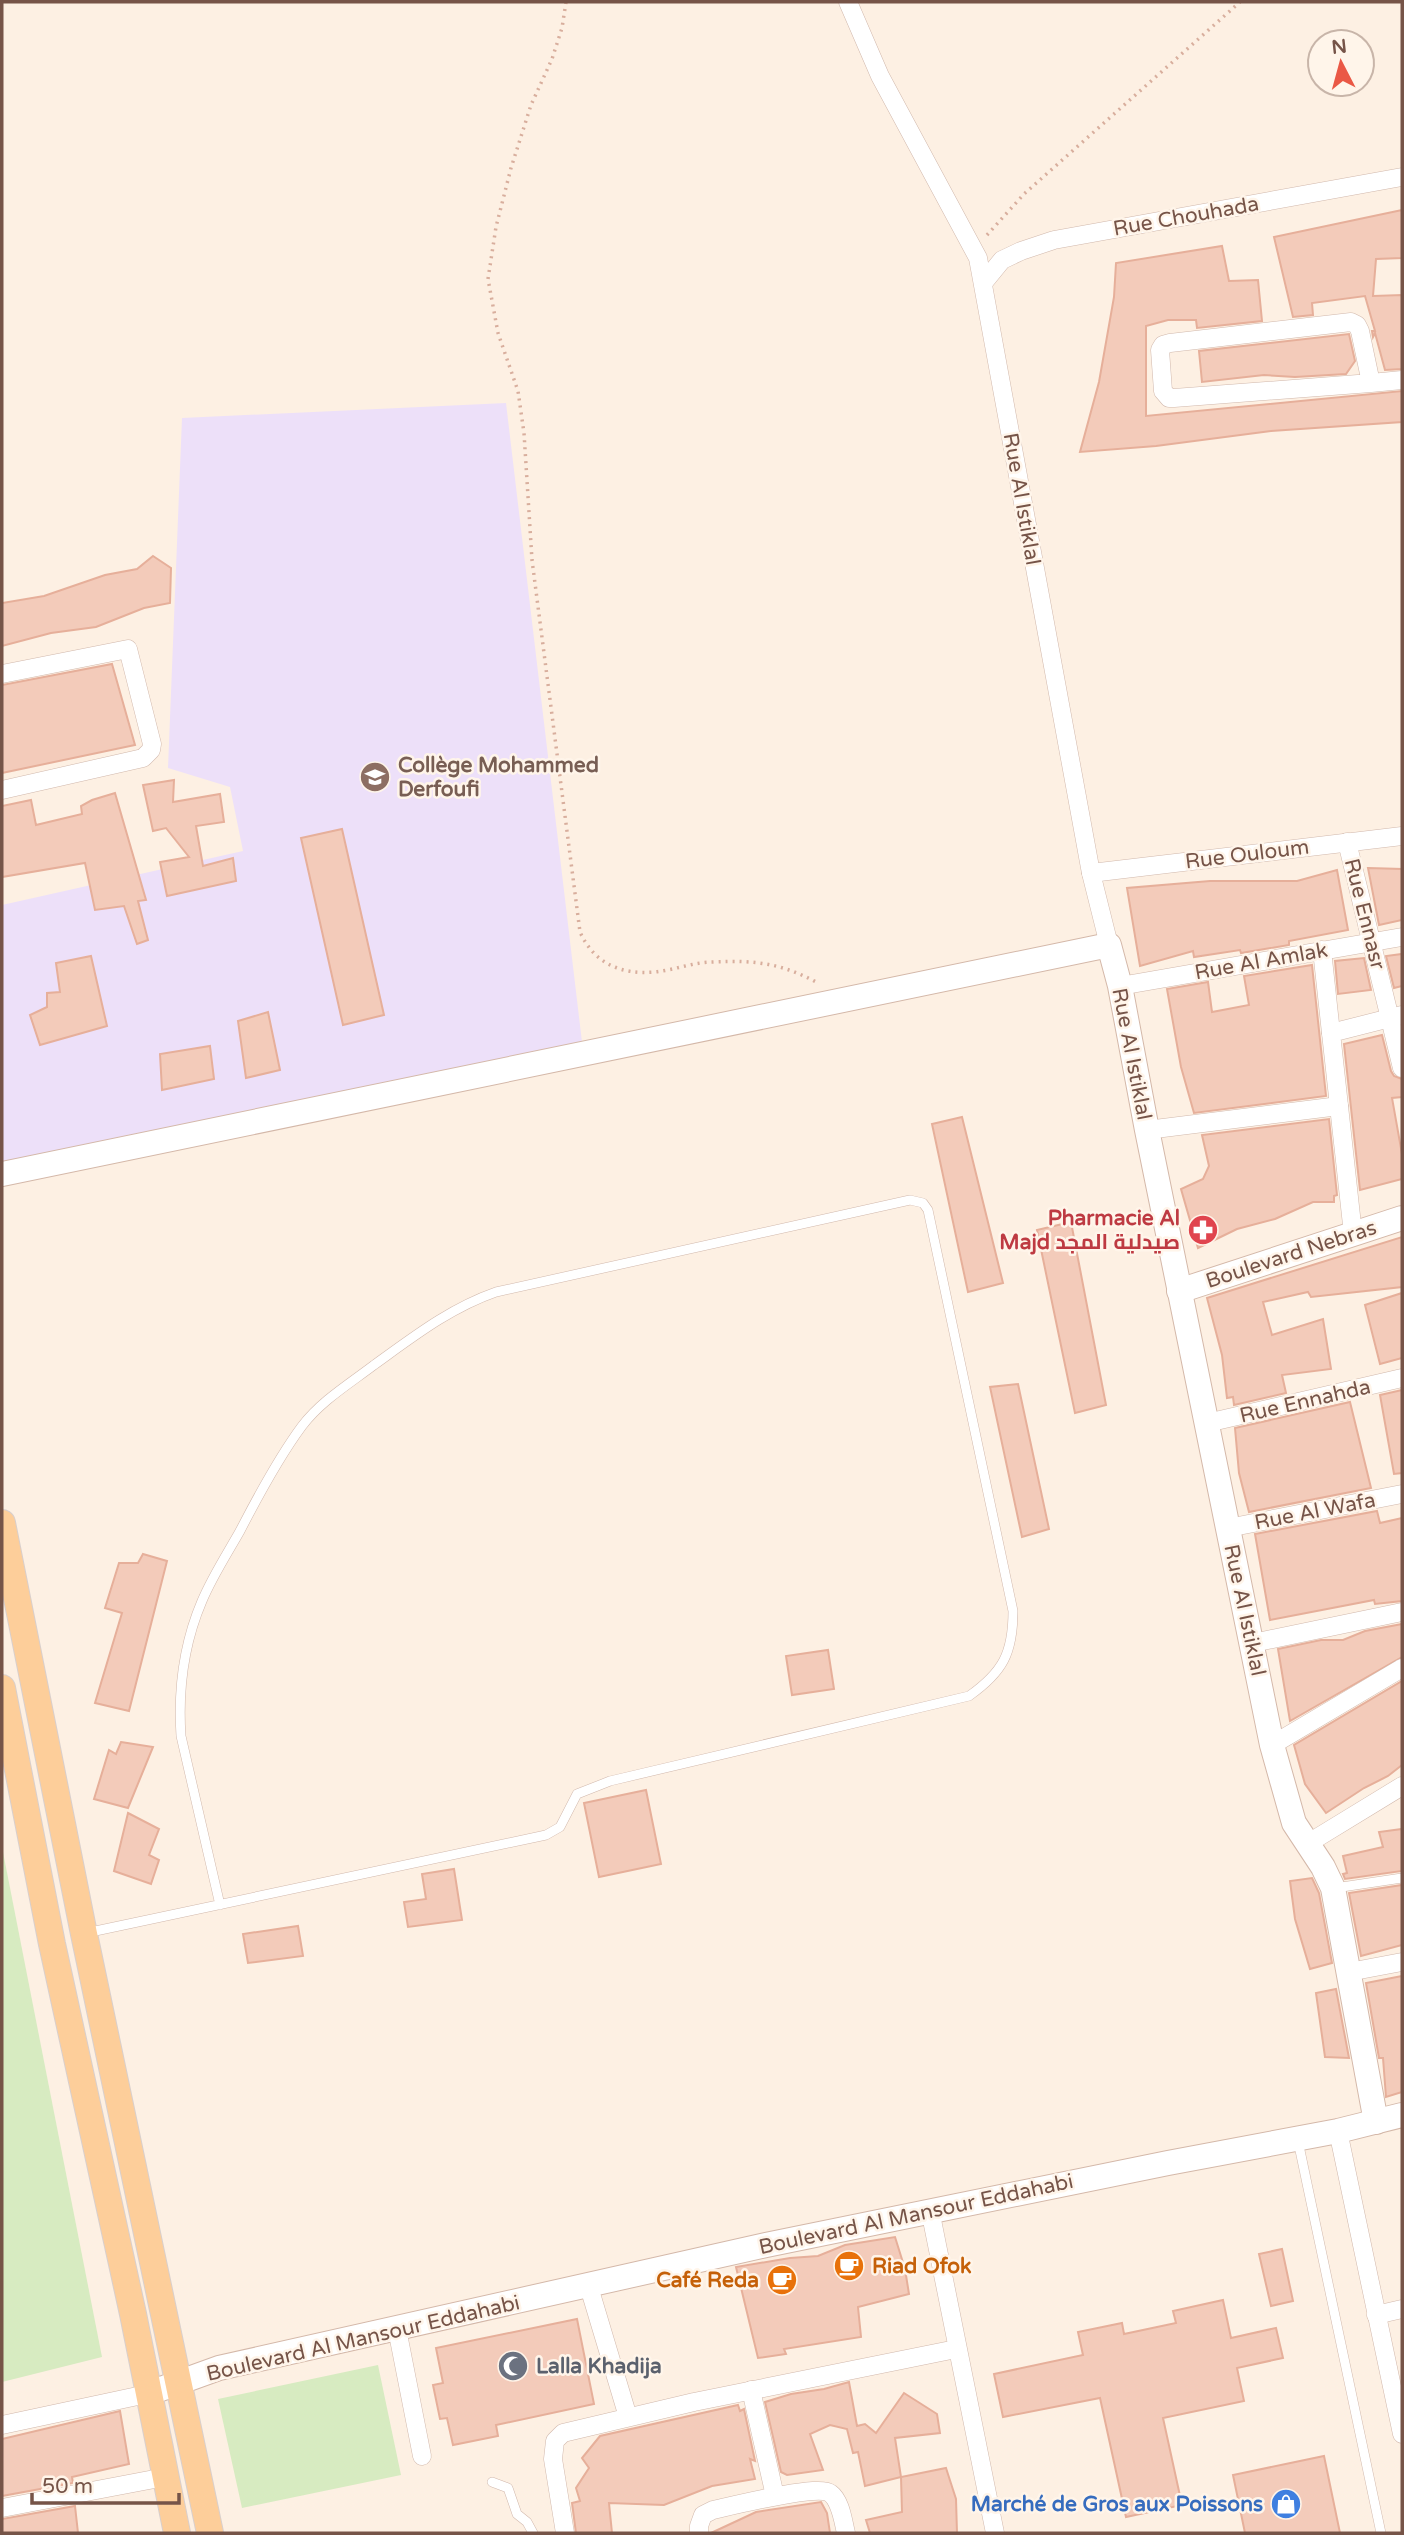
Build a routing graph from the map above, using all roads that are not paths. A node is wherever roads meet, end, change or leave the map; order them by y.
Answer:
1 (848, 2) edge
2 (1402, 177) edge
3 (976, 254) junction
4 (1002, 260) junction
5 (984, 282) junction
6 (1402, 380) edge
7 (1371, 383) junction
8 (2, 674) edge
9 (2, 790) edge
10 (1402, 836) edge
11 (1347, 842) junction
12 (1091, 873) junction
13 (1402, 937) edge
14 (1371, 942) junction
15 (1109, 945) junction
16 (1322, 950) junction
17 (1120, 986) junction
18 (1396, 1016) edge
19 (1331, 1033) junction
20 (1402, 1068) edge
21 (1339, 1106) junction
22 (1147, 1130) junction
23 (2, 1174) edge
24 (1402, 1218) edge
25 (1353, 1234) junction
26 (1179, 1291) junction
27 (1402, 1378) edge
28 (1207, 1423) junction
29 (1402, 1494) edge
30 (2, 1523) edge
31 (1228, 1528) junction
32 (1402, 1612) edge
33 (12, 1625) edge
34 (1253, 1643) junction
35 (1402, 1668) edge
36 (2, 1688) edge
37 (1272, 1745) junction
38 (1402, 1786) edge
39 (1307, 1844) junction
40 (1402, 1878) edge
41 (1333, 1888) junction
42 (220, 1905) junction
43 (84, 1934) junction
44 (1402, 1962) edge
45 (1349, 1972) junction
46 (1402, 2115) edge
47 (1376, 2122) junction
48 (1338, 2131) junction
49 (1297, 2139) junction
50 (930, 2210) junction
51 (589, 2287) junction
52 (1402, 2309) edge
53 (1376, 2315) junction
54 (397, 2329) junction
55 (956, 2349) junction
56 (179, 2384) junction
57 (751, 2390) junction
58 (147, 2394) junction
59 (628, 2417) junction
60 (2, 2425) edge
61 (1402, 2434) edge
62 (422, 2456) dead end
63 (165, 2477) junction
64 (492, 2482) dead end
65 (775, 2496) junction
66 (2, 2508) edge
67 (177, 2533) edge
68 (210, 2533) edge
69 (533, 2533) edge
70 (565, 2533) edge
71 (699, 2533) edge
72 (846, 2533) edge
73 (995, 2533) edge
74 (1381, 2533) edge

1 - 3 street, Rue Al Istiklal
2 - 4 street, Rue Chouhada
3 - 4 street
3 - 5 street, Rue Al Istiklal
4 - 5 street, Rue Chouhada
5 - 12 street, Rue Al Istiklal
6 - 7 street
7 - 7 street
8 - 9 street
10 - 11 street, Rue Ouloum
11 - 12 street, Rue Ouloum
11 - 14 street, Rue Ennasr
12 - 15 street, Rue Al Istiklal
13 - 14 street, Rue Al Amlak
14 - 16 street, Rue Al Amlak
14 - 18 street, Rue Ennasr
15 - 17 street, Rue Al Istiklal
15 - 23 street
16 - 17 street, Rue Al Amlak
16 - 19 street
17 - 22 street, Rue Al Istiklal
18 - 19 street
18 - 20 street, Rue Ennasr
19 - 21 street
21 - 22 street
21 - 25 street
22 - 26 street, Rue Al Istiklal
24 - 25 street, Boulevard Nebras
25 - 26 street, Boulevard Nebras
26 - 28 street, Rue Al Istiklal
27 - 28 street, Rue Ennahda
28 - 31 street, Rue Al Istiklal
29 - 31 street, Rue Al Wafa
30 - 33 main road
31 - 34 street, Rue Al Istiklal
32 - 34 street
33 - 43 main road
34 - 37 street, Rue Al Istiklal
35 - 37 street
36 - 58 main road
37 - 39 street, Rue Al Istiklal
38 - 39 street
39 - 41 street, Rue Al Istiklal
40 - 41 lane
41 - 45 street, Rue Al Istiklal
42 - 42 lane
42 - 43 lane
43 - 56 main road
44 - 45 street
45 - 47 street, Rue Al Istiklal
46 - 47 street, Boulevard Al Mansour Eddahabi
47 - 48 street, Boulevard Al Mansour Eddahabi
48 - 49 street, Boulevard Al Mansour Eddahabi
48 - 53 street
49 - 50 street, Boulevard Al Mansour Eddahabi
49 - 74 lane
50 - 51 street, Boulevard Al Mansour Eddahabi
50 - 55 street
51 - 54 street, Boulevard Al Mansour Eddahabi
51 - 59 street
52 - 53 street
53 - 61 street
54 - 56 street, Boulevard Al Mansour Eddahabi
54 - 62 street
55 - 57 street
55 - 73 street
56 - 58 street, Boulevard Al Mansour Eddahabi
56 - 68 main road
57 - 59 street
57 - 65 street
58 - 60 street
58 - 63 main road
59 - 70 street
63 - 66 street
63 - 67 main road
64 - 69 lane
65 - 71 street
65 - 72 street

